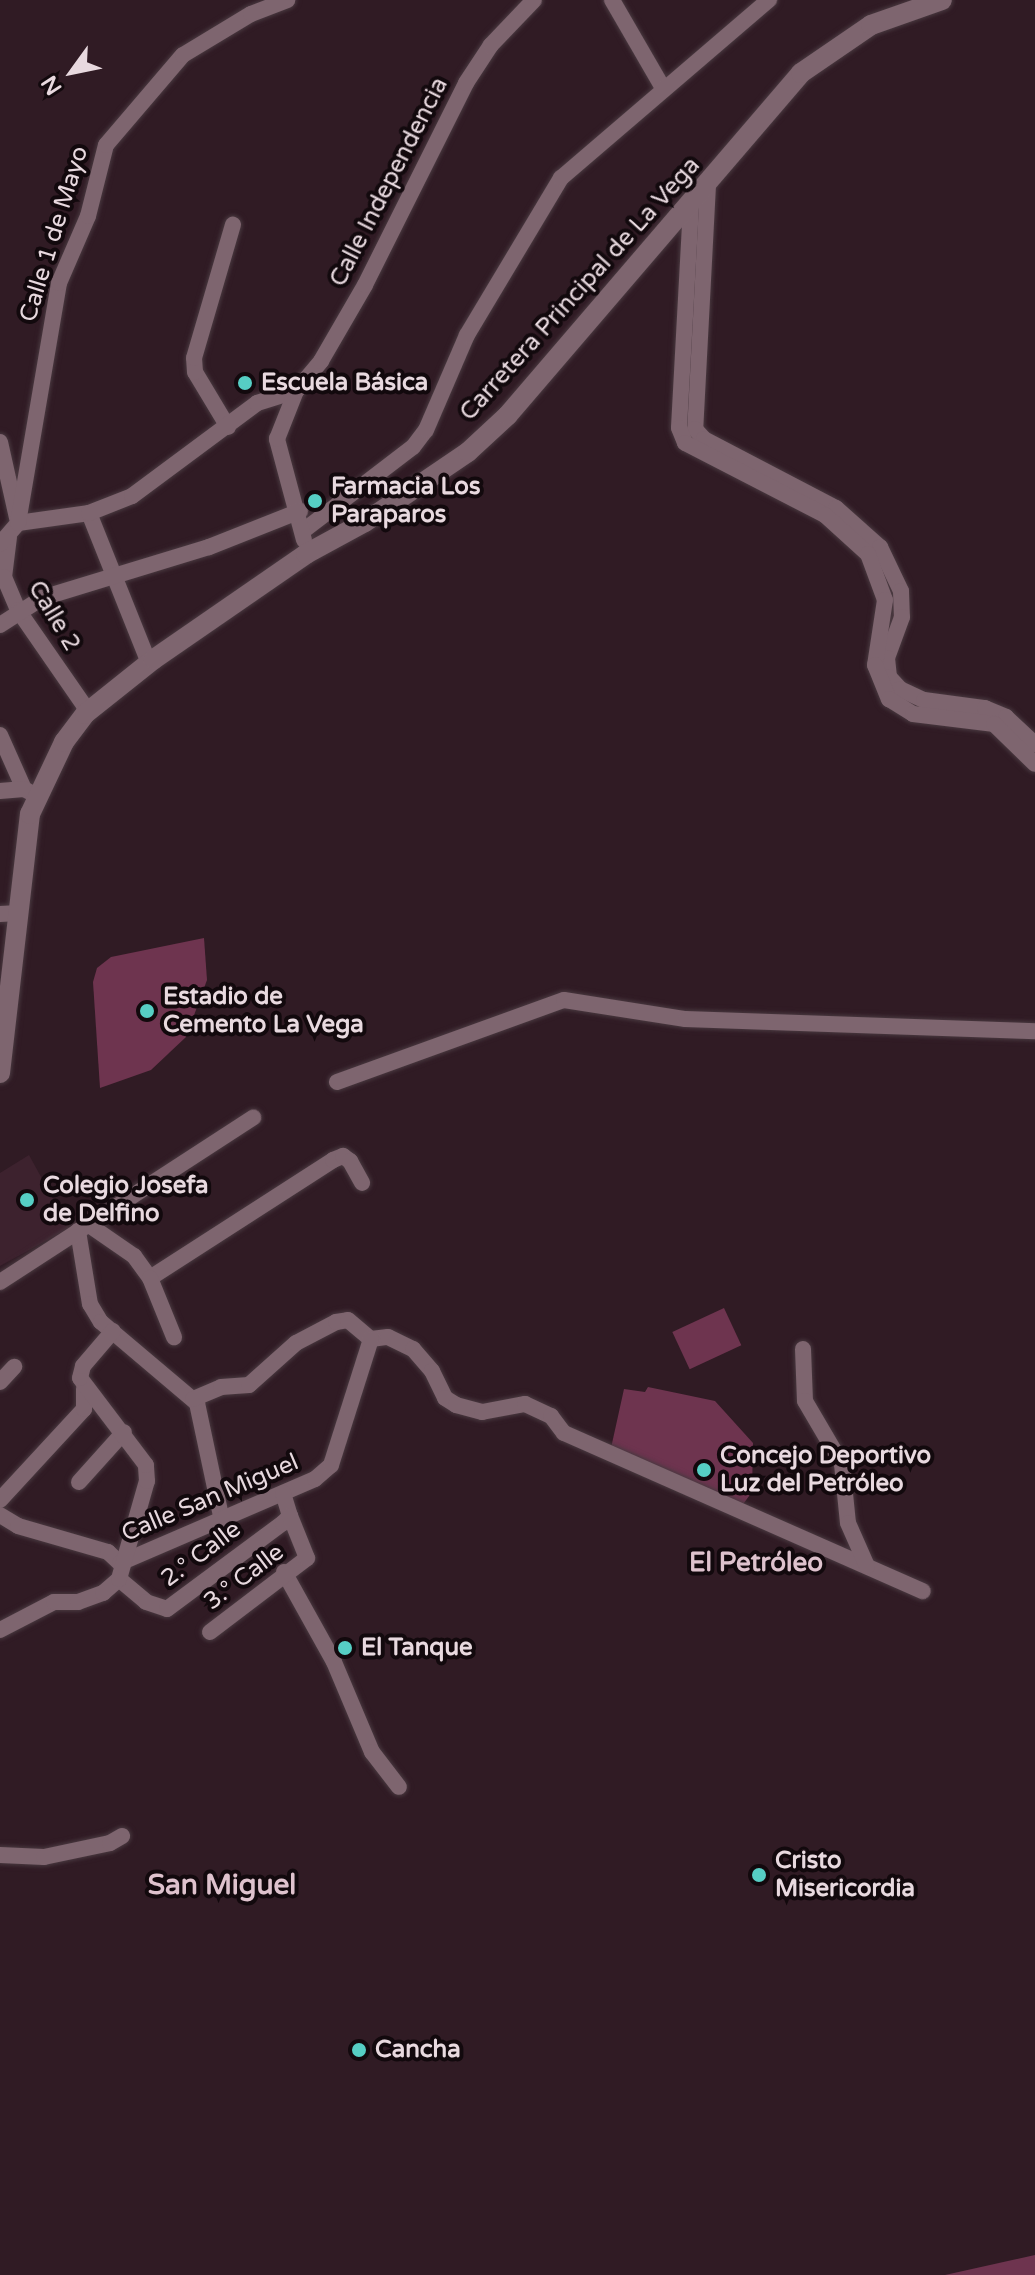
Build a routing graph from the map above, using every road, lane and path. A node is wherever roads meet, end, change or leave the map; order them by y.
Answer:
1 (287, 0) edge
2 (534, 0) edge
3 (612, 0) edge
4 (769, 0) edge
5 (942, 0) edge
6 (663, 88) junction
7 (708, 185) junction
8 (691, 206) junction
9 (233, 225) dead end
10 (296, 391) junction
11 (228, 427) junction
12 (0, 442) edge
13 (300, 511) junction
14 (89, 513) junction
15 (303, 531) junction
16 (9, 535) edge
17 (306, 554) junction
18 (111, 576) junction
19 (18, 610) junction
20 (0, 625) edge
21 (149, 663) junction
22 (88, 711) junction
23 (0, 735) edge
24 (1035, 744) edge
25 (1035, 764) edge
26 (0, 791) edge
27 (31, 793) junction
28 (9, 914) edge
29 (6, 995) edge
30 (1035, 1031) edge
31 (0, 1073) edge
32 (337, 1082) dead end
33 (253, 1118) dead end
34 (362, 1183) dead end
35 (84, 1228) junction
36 (150, 1278) junction
37 (0, 1282) edge
38 (113, 1331) junction
39 (174, 1337) dead end
40 (371, 1339) junction
41 (803, 1349) dead end
42 (14, 1367) dead end
43 (0, 1382) edge
44 (84, 1389) junction
45 (193, 1399) junction
46 (124, 1432) junction
47 (79, 1482) dead end
48 (283, 1493) junction
49 (0, 1500) edge
50 (0, 1515) edge
51 (290, 1516) junction
52 (222, 1521) junction
53 (867, 1566) junction
54 (119, 1571) junction
55 (284, 1572) junction
56 (923, 1591) dead end
57 (0, 1630) edge
58 (210, 1632) dead end
59 (399, 1787) dead end
60 (122, 1836) dead end
61 (0, 1855) edge

1 - 16 street, Calle 1 de Mayo
2 - 10 street, Calle Independencia
3 - 6 street
4 - 6 street
5 - 7 street, Carretera Principal de La Vega
6 - 15 street
7 - 8 street, Carretera Principal de La Vega
7 - 24 street
8 - 17 street, Carretera Principal de La Vega
8 - 25 street
9 - 11 street
10 - 11 street
10 - 13 street, Calle Independencia
11 - 14 street
12 - 16 street
13 - 15 street, Calle Independencia
13 - 18 street
14 - 16 street
14 - 18 street
15 - 17 street, Calle Independencia
16 - 19 street, Calle 2
17 - 21 street, Carretera Principal de La Vega
18 - 19 street
18 - 21 street
19 - 20 street
19 - 22 street, Calle 2
21 - 22 street, Carretera Principal de La Vega
22 - 27 street, Carretera Principal de La Vega
23 - 27 street
26 - 27 street
27 - 28 street, Carretera Principal de La Vega
28 - 29 street, Carretera Principal de La Vega
29 - 31 street, Carretera Principal de La Vega
30 - 32 street
33 - 35 street
34 - 36 street
35 - 36 street
35 - 37 street
35 - 38 street
36 - 39 street
38 - 44 street
38 - 45 street
40 - 45 street
40 - 48 street, Calle San Miguel
40 - 53 street
41 - 53 street
42 - 43 street
44 - 46 street
44 - 49 street
45 - 52 street
46 - 47 street
46 - 54 street
48 - 51 street
48 - 52 street, Calle San Miguel
50 - 54 street
51 - 54 street, 2.° Calle
51 - 55 street, 3.° Calle
52 - 54 street, Calle San Miguel
53 - 56 street
54 - 57 street, Calle San Miguel
55 - 58 street, 3.° Calle
55 - 59 street
60 - 61 street

